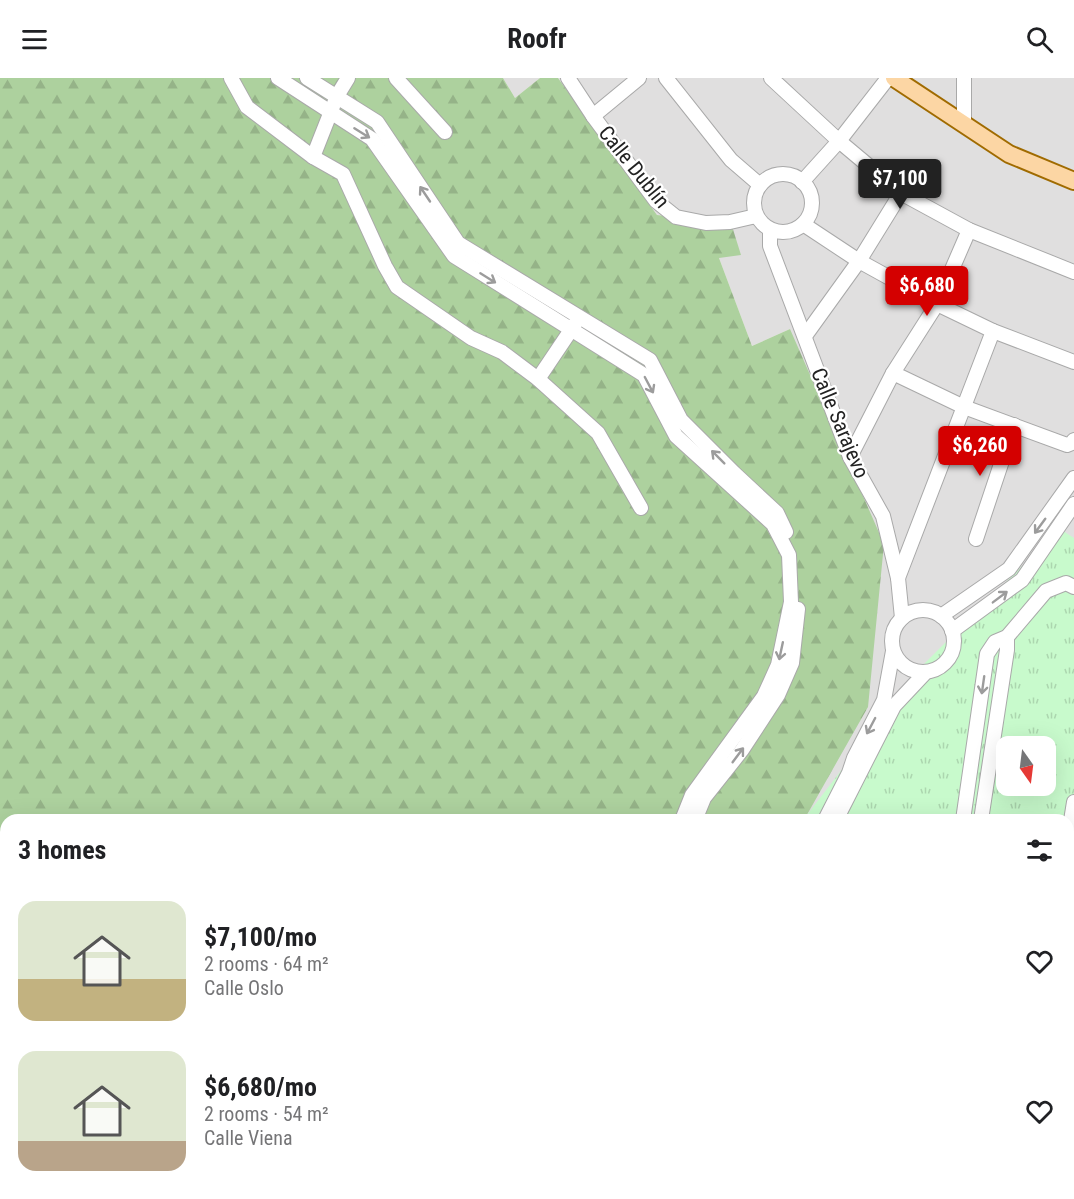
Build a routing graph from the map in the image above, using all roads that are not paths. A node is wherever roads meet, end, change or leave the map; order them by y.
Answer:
1 (231, 78) edge
2 (278, 78) edge
3 (307, 78) edge
4 (348, 78) edge
5 (396, 78) edge
6 (568, 78) edge
7 (639, 78) edge
8 (666, 78) edge
9 (771, 78) edge
10 (888, 78) edge
11 (894, 78) edge
12 (964, 78) edge
13 (337, 96) junction
14 (330, 113) junction
15 (593, 116) junction
16 (964, 124) junction
17 (445, 132) dead end
18 (838, 141) junction
19 (313, 157) junction
20 (802, 182) junction
21 (1074, 182) edge
22 (760, 185) junction
23 (901, 193) junction
24 (756, 216) junction
25 (803, 224) junction
26 (770, 230) junction
27 (969, 230) junction
28 (859, 261) junction
29 (1074, 272) edge
30 (936, 304) junction
31 (579, 317) junction
32 (572, 330) junction
33 (993, 331) junction
34 (805, 336) junction
35 (1074, 362) edge
36 (893, 374) junction
37 (538, 379) junction
38 (964, 407) junction
39 (1014, 425) junction
40 (1070, 443) edge
41 (850, 457) junction
42 (1074, 478) edge
43 (739, 486) junction
44 (1074, 506) edge
45 (641, 508) dead end
46 (976, 539) dead end
47 (898, 578) junction
48 (1070, 585) edge
49 (941, 616) junction
50 (902, 618) junction
51 (952, 631) junction
52 (1007, 637) junction
53 (893, 651) junction
54 (926, 672) junction
55 (889, 703) junction
56 (853, 774) junction
57 (710, 780) junction
58 (684, 814) edge
59 (697, 814) edge
60 (829, 814) edge
61 (838, 814) edge
62 (964, 814) edge
63 (982, 814) edge

1 - 19 street
2 - 14 street
3 - 13 street
4 - 13 street
5 - 17 street
6 - 15 street, Calle Dublín
7 - 15 street
8 - 22 street
9 - 18 street
10 - 18 street
11 - 16 main road
12 - 16 street
13 - 14 street
31 -> 13 street
14 - 19 street
14 -> 32 street
15 - 24 street, Calle Dublín
16 - 21 main road
18 - 20 street
18 - 23 street
19 - 37 street
20 - 22 street
20 - 25 street
22 - 24 street
23 - 27 street
23 - 28 street
24 - 26 street
25 - 26 street
25 - 28 street
26 - 34 street, Calle Sarajevo
27 - 29 street
27 - 30 street
28 - 30 street
28 - 34 street
30 - 33 street
30 - 36 street
31 - 32 street
43 -> 31 street
32 - 37 street
32 -> 43 street
33 - 35 street
33 - 38 street
34 - 41 street, Calle Sarajevo
36 - 38 street
36 - 41 street
37 - 45 street
38 - 39 street
38 - 47 street
39 - 40 street
39 - 46 street
41 - 47 street, Calle Sarajevo
42 -> 49 street
43 - 57 street
51 -> 44 street
47 - 50 street, Calle Sarajevo
48 - 52 street
49 - 50 street
49 - 51 street
50 - 53 street
51 - 54 street
52 -> 62 street
52 - 63 street
53 - 54 street
53 - 55 street
54 - 55 street
55 - 56 street
56 - 60 street
56 - 61 street
57 - 58 street
57 - 59 street

